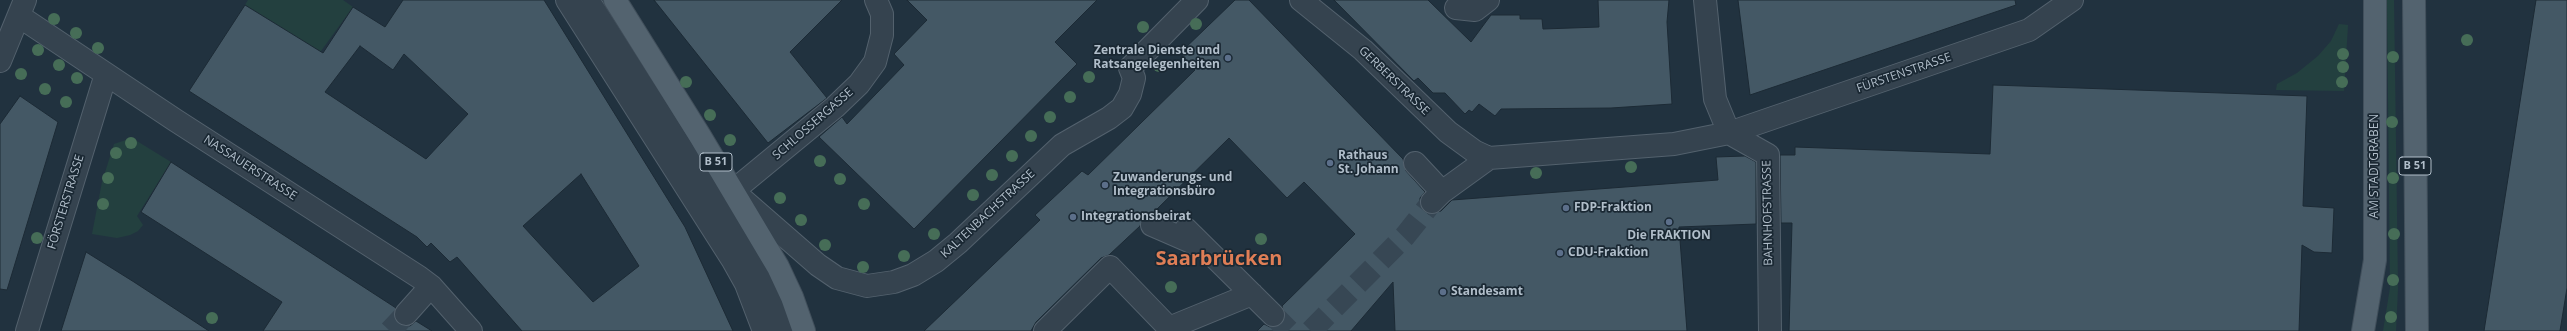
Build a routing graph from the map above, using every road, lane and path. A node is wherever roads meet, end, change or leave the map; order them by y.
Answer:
1 (568, 0) edge
2 (588, 0) edge
3 (615, 0) edge
4 (876, 0) edge
5 (1197, 0) edge
6 (1301, 0) edge
7 (1488, 0) edge
8 (1705, 0) edge
9 (2072, 0) edge
10 (2375, 0) edge
11 (2414, 0) edge
12 (1452, 4) edge
13 (22, 8) edge
14 (0, 61) edge
15 (106, 74) junction
16 (1729, 133) junction
17 (1489, 158) junction
18 (1415, 163) dead end
19 (733, 191) junction
20 (1152, 225) dead end
21 (1186, 229) dead end
22 (1205, 248) junction
23 (431, 286) junction
24 (1252, 294) junction
25 (406, 314) tunnel mouth
26 (1273, 315) tunnel mouth
27 (27, 331) edge
28 (471, 331) edge
29 (764, 331) edge
30 (784, 331) edge
31 (804, 331) edge
32 (1045, 331) edge
33 (1770, 331) edge
34 (2363, 331) edge
35 (2417, 331) edge

1 - 29 street
2 - 30 street
3 - 19 main road, B 51
4 - 19 street, SCHLOSSERGASSE
5 - 19 street, KALTENBACHSTRASSE
6 - 17 street, GERBERSTRASSE
7 - 12 street
8 - 16 street
9 - 16 street, FÜRSTENSTRASSE
10 - 34 main road, AM STADTGRABEN
11 - 35 main road, B 51
13 - 14 street
13 - 15 street, NASSAUERSTRASSE
15 - 23 street, NASSAUERSTRASSE
15 - 27 street, FÖRSTERSTRASSE
16 - 17 street
16 - 33 street, BAHNHOFSTRASSE
17 - 18 street
19 - 31 main road, B 51
20 - 22 street
21 - 22 street
22 - 24 street
23 - 25 street
23 - 28 street, NASSAUERSTRASSE
24 - 26 street
24 - 32 street

